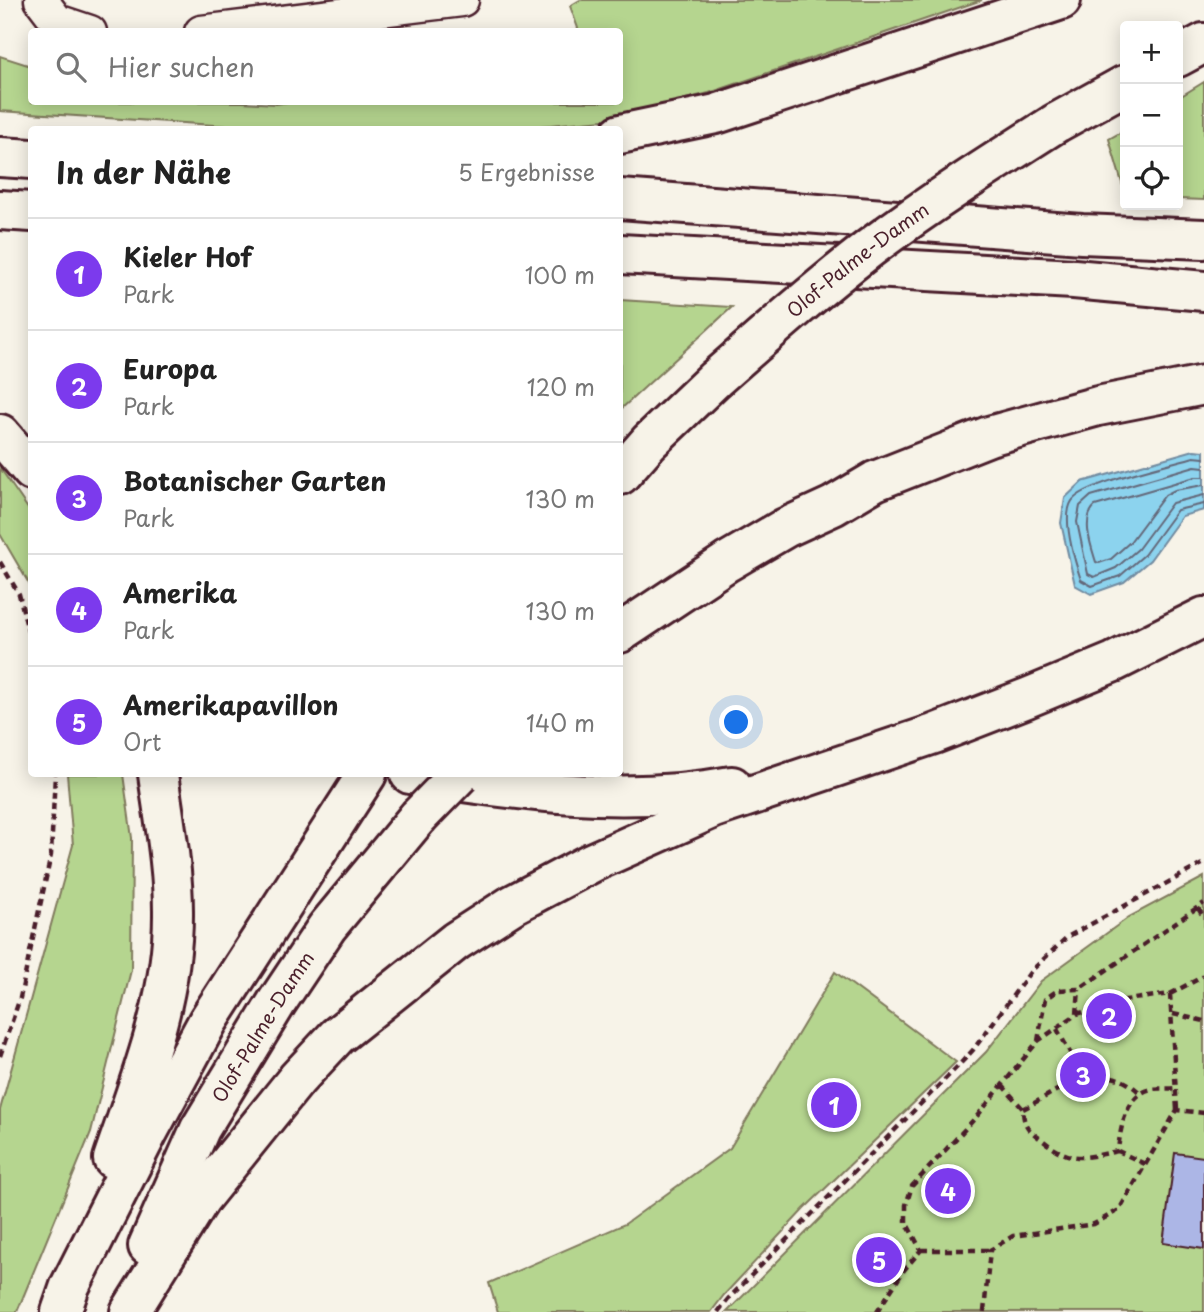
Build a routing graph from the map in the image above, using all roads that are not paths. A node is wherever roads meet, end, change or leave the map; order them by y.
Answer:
1 (41, 0) edge
2 (462, 0) edge
3 (1061, 0) edge
4 (78, 28) edge
5 (234, 28) edge
6 (1204, 43) edge
7 (1183, 54) edge
8 (1120, 88) edge
9 (623, 133) edge
10 (0, 157) edge
11 (28, 159) edge
12 (623, 199) edge
13 (0, 210) edge
14 (28, 212) edge
15 (1204, 239) edge
16 (623, 254) edge
17 (1204, 291) edge
18 (1204, 385) edge
19 (0, 434) edge
20 (634, 453) edge
21 (28, 466) edge
22 (623, 470) edge
23 (1204, 617) edge
24 (623, 631) edge
25 (830, 769) junction
26 (158, 777) edge
27 (432, 777) edge
28 (457, 777) edge
29 (359, 783) edge
30 (65, 1299) edge
31 (119, 1312) edge
32 (130, 1312) edge

1 - 4 street
2 - 5 street
3 - 9 highway
6 - 7 highway
8 - 20 highway, Olof-Palme-Damm, bridge
10 - 11 highway
12 - 15 highway
13 - 14 highway
16 - 17 highway
18 - 24 highway
19 - 21 highway
20 - 22 highway, Olof-Palme-Damm
23 - 25 highway
25 - 27 highway
25 - 32 highway
26 - 30 highway
28 - 31 highway, Olof-Palme-Damm, bridge
29 - 30 highway

